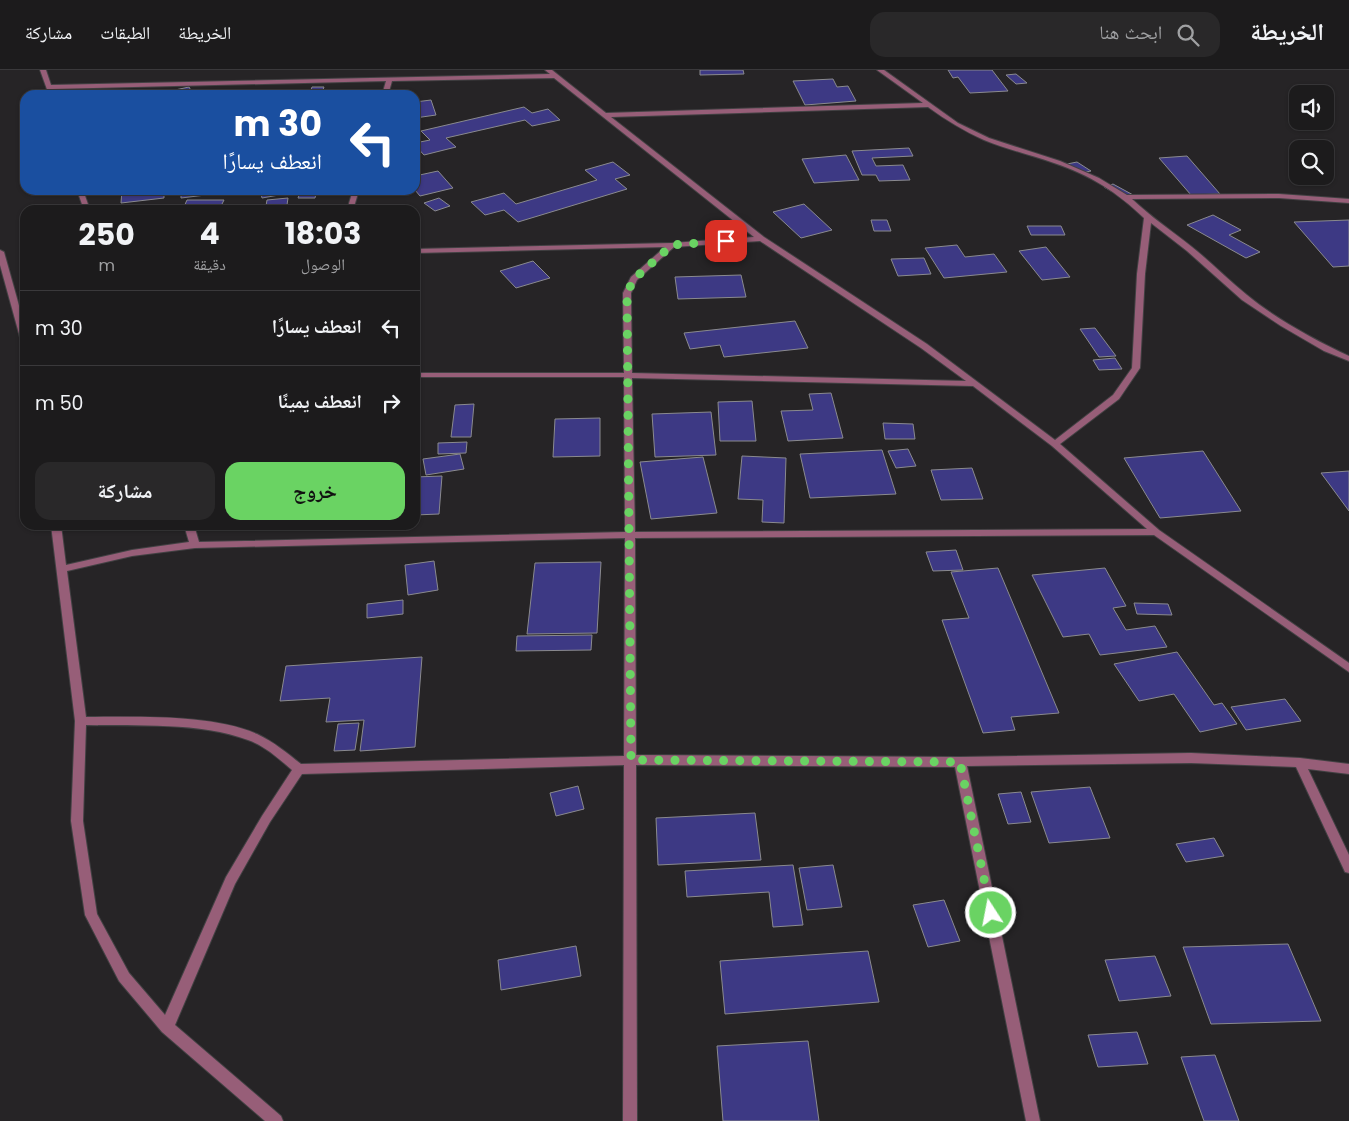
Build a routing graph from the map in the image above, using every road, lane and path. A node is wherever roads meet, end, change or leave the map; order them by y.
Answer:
1 (43, 70) edge
2 (880, 70) edge
3 (552, 73) edge
4 (389, 80) junction
5 (49, 87) junction
6 (50, 90) edge
7 (386, 90) edge
8 (928, 105) junction
9 (606, 115) junction
10 (1126, 197) junction
11 (1349, 201) edge
12 (1148, 218) junction
13 (761, 239) junction
14 (672, 245) junction
15 (420, 251) edge
16 (0, 252) edge
17 (20, 323) edge
18 (1349, 359) edge
19 (420, 375) edge
20 (627, 375) junction
21 (973, 384) junction
22 (1055, 444) junction
23 (57, 530) edge
24 (190, 530) edge
25 (1156, 532) junction
26 (630, 535) junction
27 (195, 545) junction
28 (62, 569) junction
29 (1349, 668) edge
30 (81, 721) junction
31 (631, 760) junction
32 (960, 762) junction
33 (1300, 763) junction
34 (299, 769) junction
35 (1349, 769) edge
36 (1349, 868) edge
37 (167, 1027) junction
38 (276, 1121) edge
39 (630, 1121) edge
40 (1033, 1121) edge

1 - 5 street
2 - 8 street
3 - 4 street
3 - 9 street
4 - 5 street
4 - 7 street
5 - 6 street
8 - 9 street
8 - 10 street
9 - 13 street
10 - 11 street
10 - 12 street
12 - 18 street
12 - 22 street
13 - 14 street
13 - 21 street
14 - 15 street
14 - 20 street
16 - 17 street
19 - 20 street
20 - 21 street
20 - 26 street
21 - 22 street
22 - 25 street
23 - 28 street
24 - 27 street
25 - 26 street
25 - 29 street
26 - 27 street
26 - 31 street
27 - 28 street
28 - 30 street
30 - 34 street
30 - 37 street
31 - 32 street
31 - 34 street
31 - 39 street
32 - 33 street
32 - 40 street
33 - 35 street
33 - 36 street
34 - 37 street
37 - 38 street

